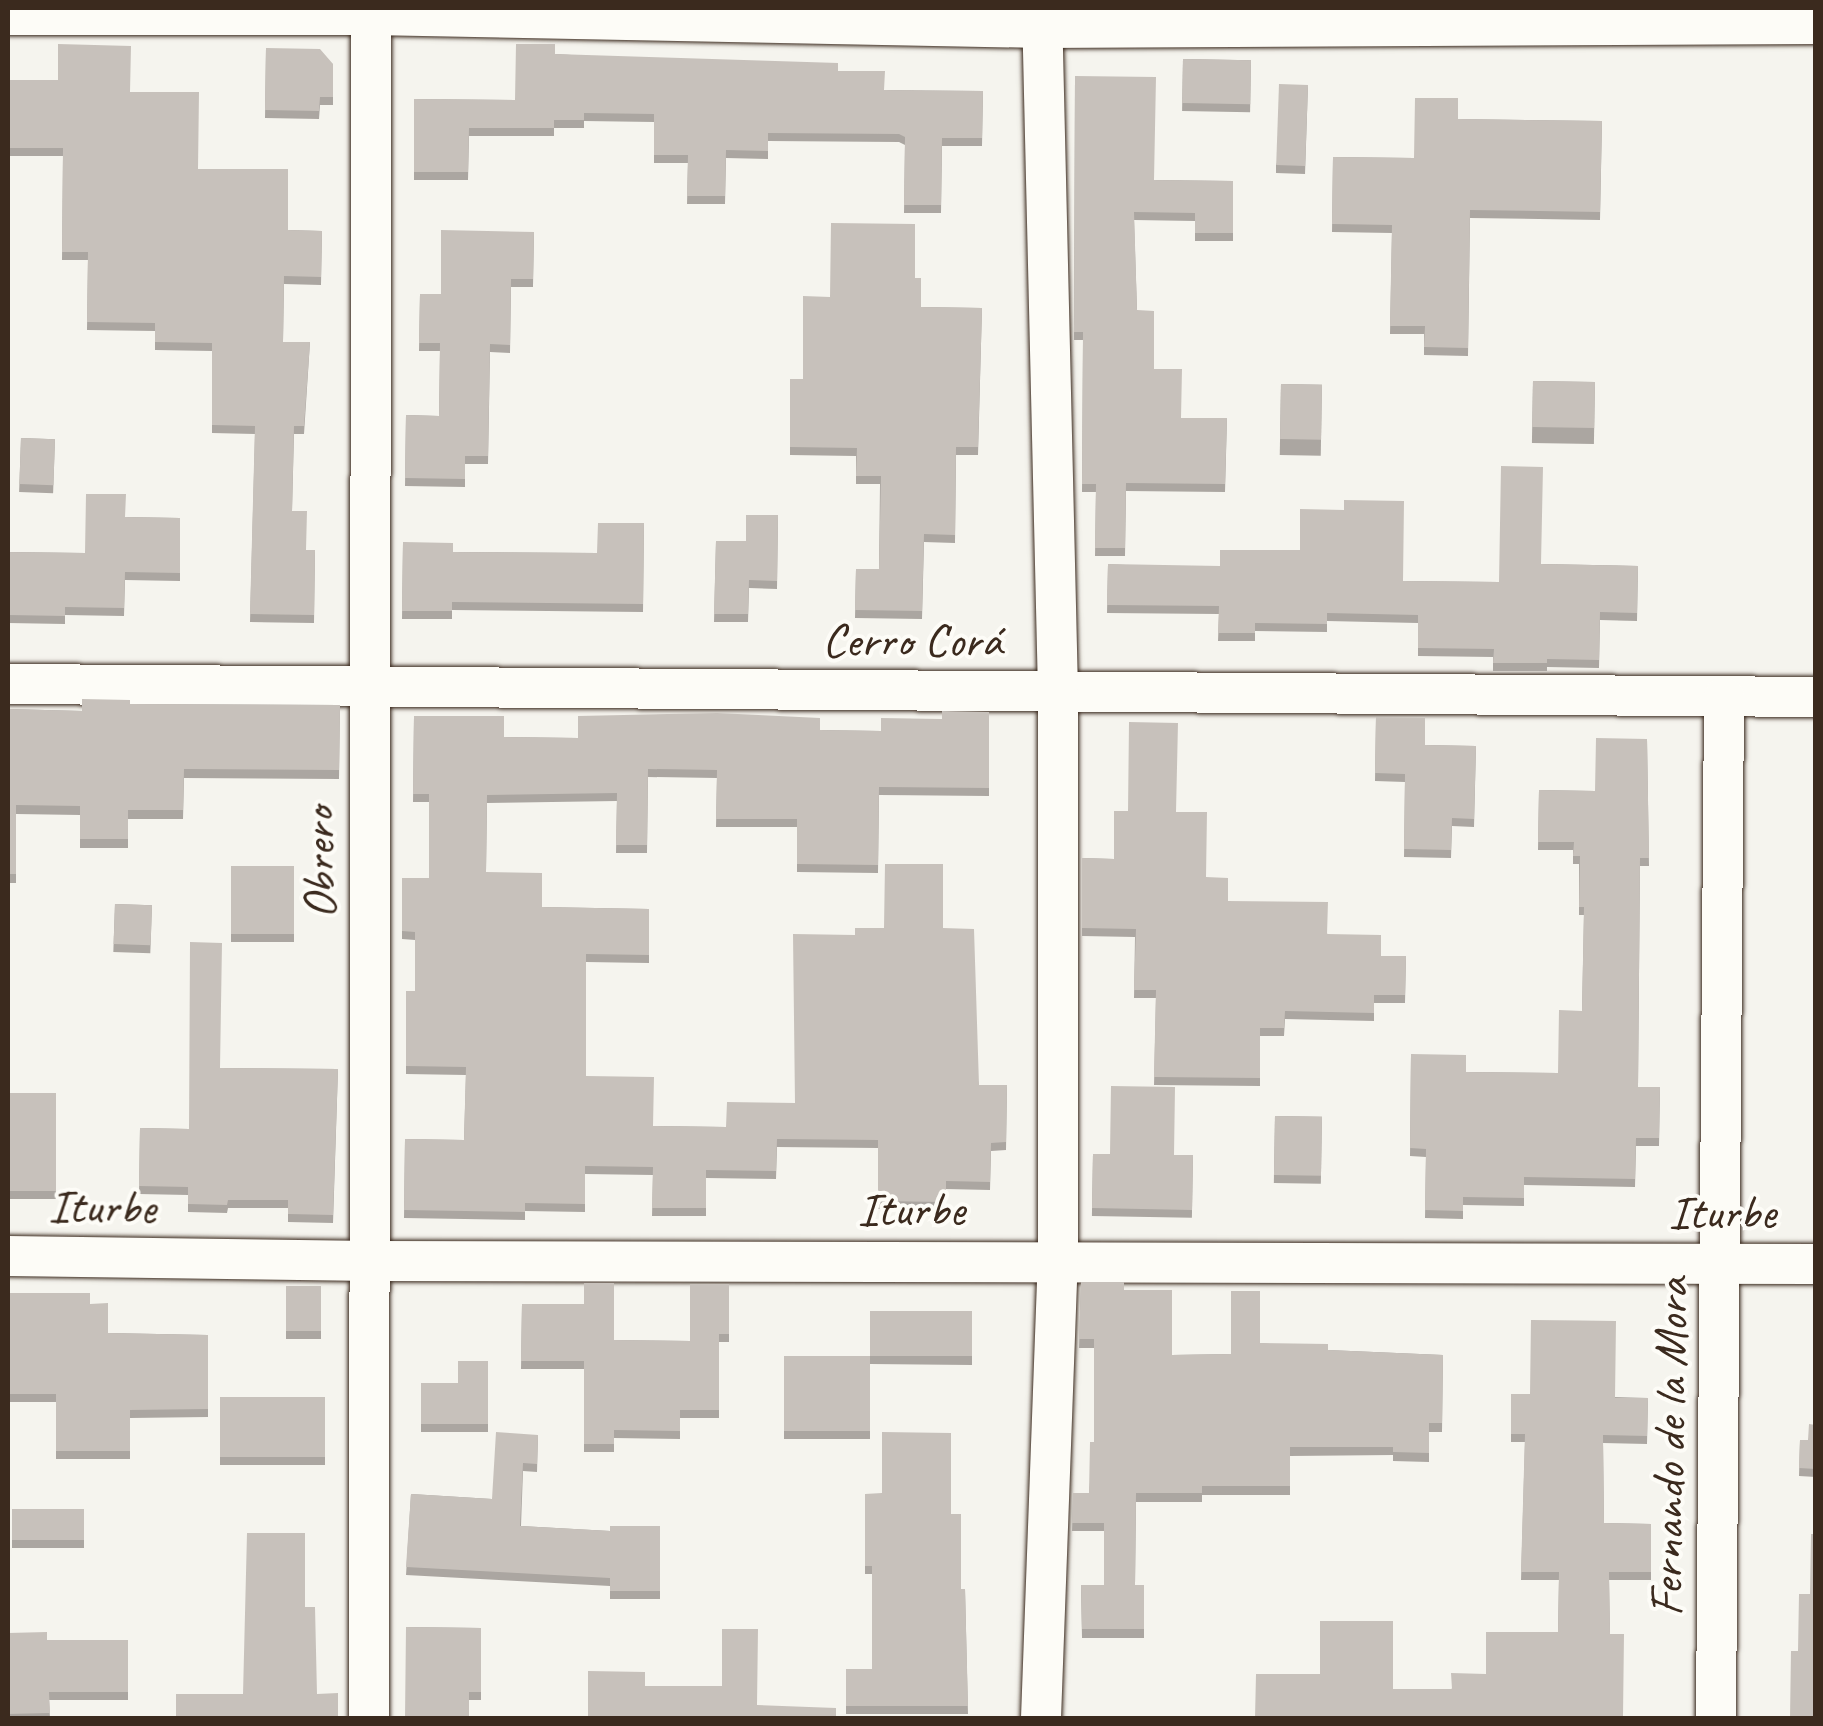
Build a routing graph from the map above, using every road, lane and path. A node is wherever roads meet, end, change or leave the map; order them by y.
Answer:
1 (371, 12) edge
2 (8, 15) edge
3 (1747, 16) edge
4 (1042, 18) edge
5 (1816, 24) edge
6 (8, 684) edge
7 (367, 690) junction
8 (1058, 692) junction
9 (1724, 697) junction
10 (1816, 697) edge
11 (8, 1256) edge
12 (1058, 1260) junction
13 (372, 1262) junction
14 (1721, 1263) junction
15 (1816, 1264) edge
16 (369, 1718) edge
17 (1041, 1718) edge
18 (1716, 1718) edge

1 - 2 street
1 - 4 street
1 - 7 street, Obrero
3 - 4 street
3 - 5 street
4 - 8 street
6 - 7 street, Cerro Corá
7 - 8 street, Cerro Corá
7 - 13 street, Obrero
8 - 9 street, Cerro Corá
8 - 12 street
9 - 10 street, Cerro Corá
9 - 14 street, Fernando de la Mora
11 - 13 street, Iturbe
12 - 13 street, Iturbe
12 - 14 street, Iturbe
12 - 17 street
13 - 16 street, Obrero
14 - 15 street, Iturbe
14 - 18 street, Fernando de la Mora

